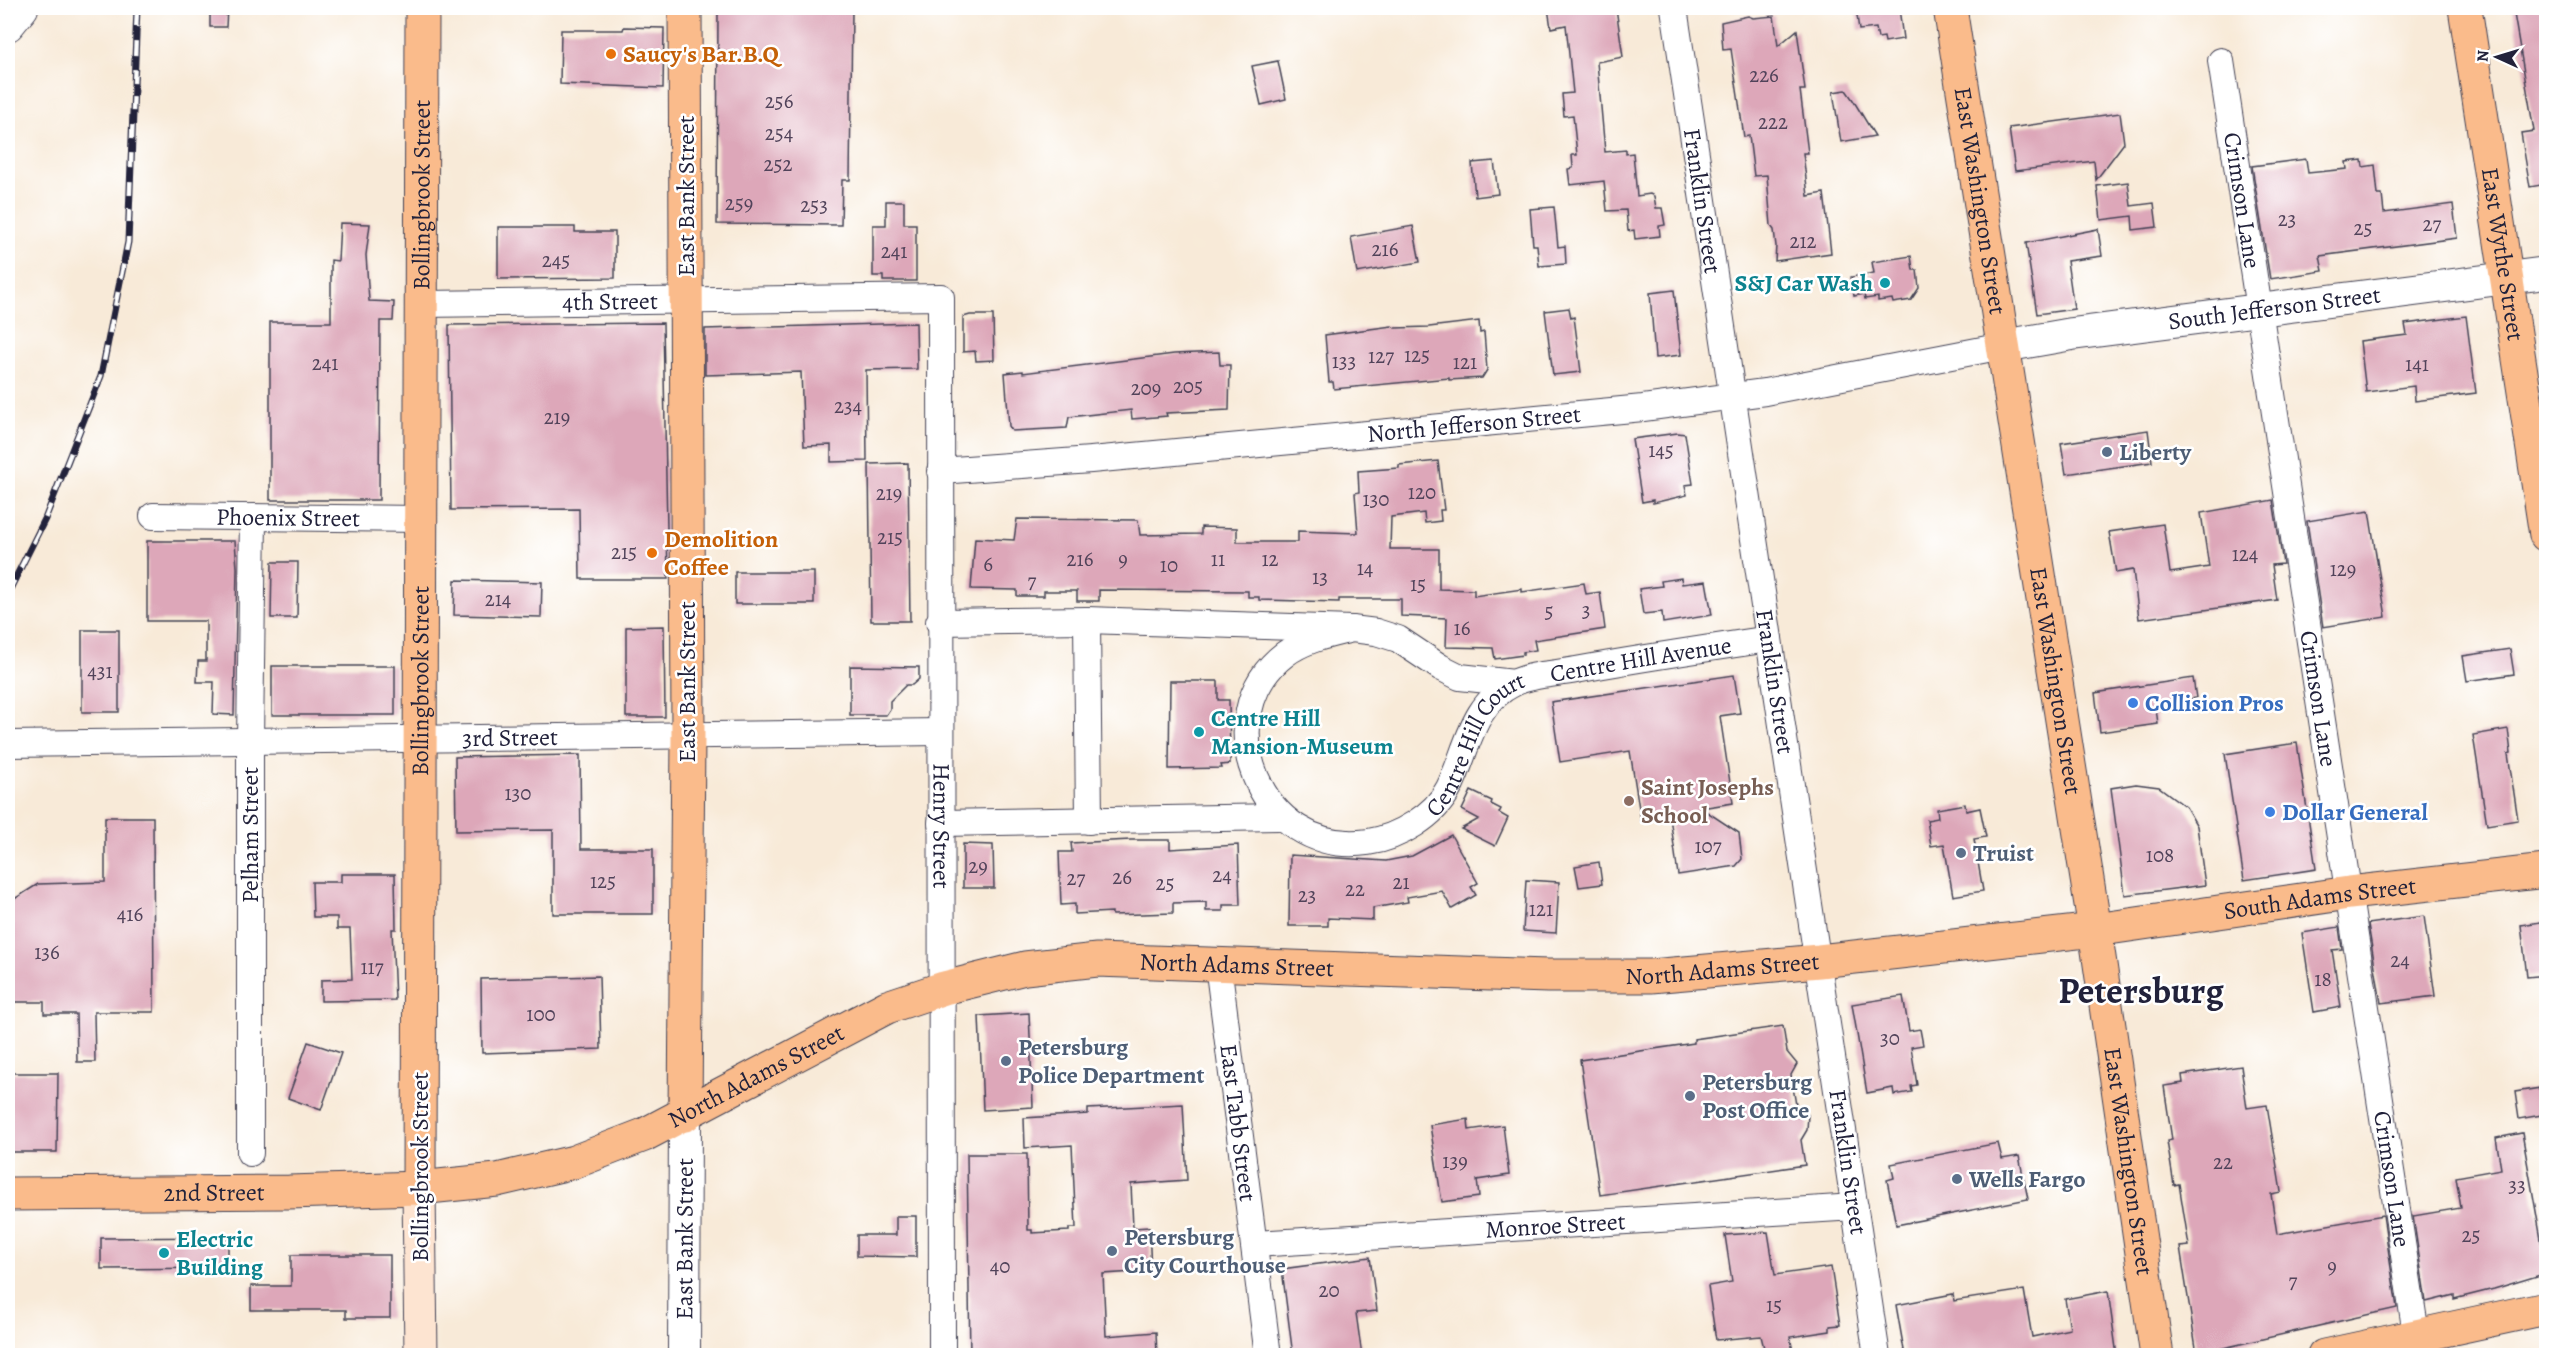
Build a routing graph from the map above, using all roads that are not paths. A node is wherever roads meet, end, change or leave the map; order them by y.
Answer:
1 (422, 8) edge
2 (686, 8) edge
3 (1674, 8) edge
4 (1950, 8) edge
5 (2465, 8) edge
6 (2221, 61) dead end
7 (2547, 273) edge
8 (2506, 277) junction
9 (941, 297) joint
10 (687, 302) junction
11 (422, 304) junction
12 (2259, 311) junction
13 (2003, 346) junction
14 (1730, 396) junction
15 (940, 471) junction
16 (153, 516) dead end
17 (253, 517) junction
18 (422, 519) junction
19 (2547, 535) edge
20 (1087, 620) junction
21 (939, 621) junction
22 (1352, 629) junction
23 (1769, 639) junction
24 (1514, 683) junction
25 (940, 732) junction
26 (688, 736) junction
27 (422, 740) junction
28 (250, 741) junction
29 (8, 744) edge
30 (1280, 817) junction
31 (1089, 821) junction
32 (941, 823) junction
33 (2547, 871) edge
34 (2349, 893) junction
35 (2095, 930) junction
36 (1818, 961) junction
37 (1218, 964) junction
38 (944, 988) junction
39 (685, 1114) junction
40 (250, 1153) dead end
41 (419, 1188) junction
42 (8, 1194) edge
43 (1855, 1207) junction
44 (1254, 1244) junction
45 (2547, 1308) edge
46 (2416, 1335) junction
47 (421, 1356) edge
48 (684, 1356) edge
49 (942, 1356) edge
50 (1268, 1356) edge
51 (1877, 1356) edge
52 (2157, 1356) edge
53 (2324, 1356) edge

1 - 11 main road, Bollingbrook Street
2 - 10 main road, East Bank Street
3 - 14 street, Franklin Street
4 - 13 main road, East Washington Street
5 - 8 main road, East Wythe Street
6 - 12 street, Crimson Lane
7 - 8 street, South Jefferson Street
8 - 12 street, South Jefferson Street
8 - 19 main road, East Wythe Street
9 - 10 street, 4th Street
9 - 15 street, Henry Street
10 - 11 street, 4th Street
10 - 26 main road, East Bank Street
11 - 18 main road, Bollingbrook Street
12 - 13 street, South Jefferson Street
12 - 34 street, Crimson Lane
13 - 14 street, North Jefferson Street
13 - 35 main road, East Washington Street
14 - 15 street, North Jefferson Street
14 - 23 street, Franklin Street
15 - 21 street, Henry Street
16 - 17 street, Phoenix Street
17 - 18 street, Phoenix Street
17 - 28 street, Pelham Street
18 - 27 main road, Bollingbrook Street
20 - 21 street, Centre Hill Court
20 - 22 street, Centre Hill Court
20 - 31 street
21 - 25 street, Henry Street
22 - 24 street, Centre Hill Court
22 - 30 street
23 - 24 street, Centre Hill Avenue
23 - 36 street, Franklin Street
24 - 30 street, Centre Hill Court
25 - 26 street, 3rd Street
25 - 32 street, Henry Street
26 - 27 street, 3rd Street
26 - 39 main road, East Bank Street
27 - 28 street, 3rd Street
27 - 41 main road, Bollingbrook Street
28 - 29 street, 3rd Street
28 - 40 street, Pelham Street
30 - 31 street
31 - 32 street
32 - 38 street, Henry Street
33 - 34 main road, South Adams Street
34 - 35 main road, South Adams Street
34 - 46 street, Crimson Lane
35 - 36 main road, North Adams Street
35 - 52 main road, East Washington Street
36 - 37 main road, North Adams Street
36 - 43 street, Franklin Street
37 - 38 main road, North Adams Street
37 - 44 street, East Tabb Street
38 - 39 main road, North Adams Street
38 - 49 street, Henry Street
39 - 41 main road, North Adams Street
39 - 48 street, East Bank Street
41 - 42 main road, 2nd Street
41 - 47 main road, Bollingbrook Street
43 - 44 street, Monroe Street
43 - 51 street, Franklin Street
44 - 50 street, East Tabb Street
45 - 46 main road
46 - 53 main road

